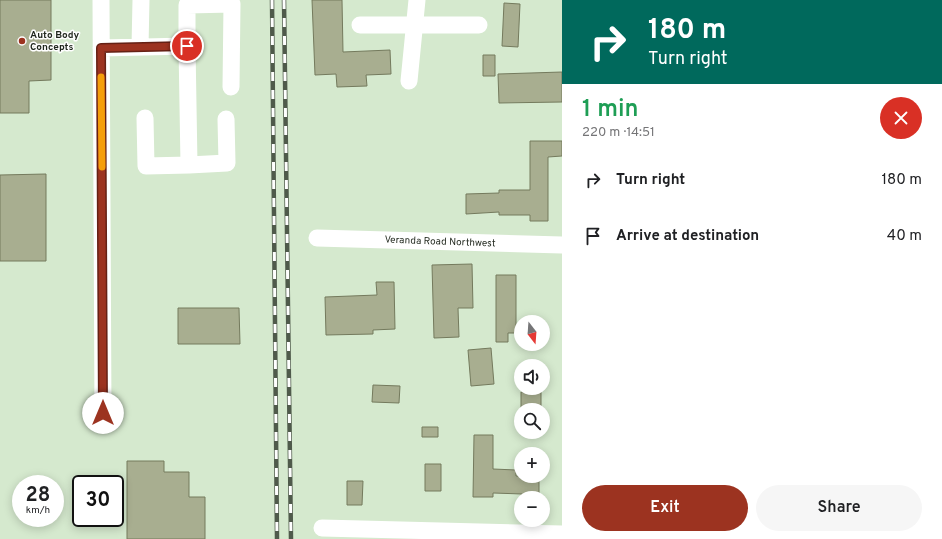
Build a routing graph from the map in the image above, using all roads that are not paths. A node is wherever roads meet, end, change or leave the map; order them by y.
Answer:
1 (101, 0) edge
2 (141, 0) edge
3 (417, 0) edge
4 (360, 25) dead end
5 (414, 25) junction
6 (479, 25) dead end
7 (187, 46) junction
8 (140, 47) junction
9 (101, 48) junction
10 (409, 81) dead end
11 (231, 87) dead end
12 (145, 118) dead end
13 (226, 119) dead end
14 (189, 165) junction
15 (317, 238) dead end
16 (562, 245) edge
17 (103, 413) dead end
18 (322, 528) dead end
19 (562, 534) edge

1 - 9 street
2 - 8 street
3 - 5 street
4 - 5 street
5 - 6 street
5 - 10 street
7 - 8 street
7 - 11 street
7 - 14 street
8 - 9 street
9 - 17 street
12 - 14 street
13 - 14 street
15 - 16 street, Veranda Road Northwest
18 - 19 street

